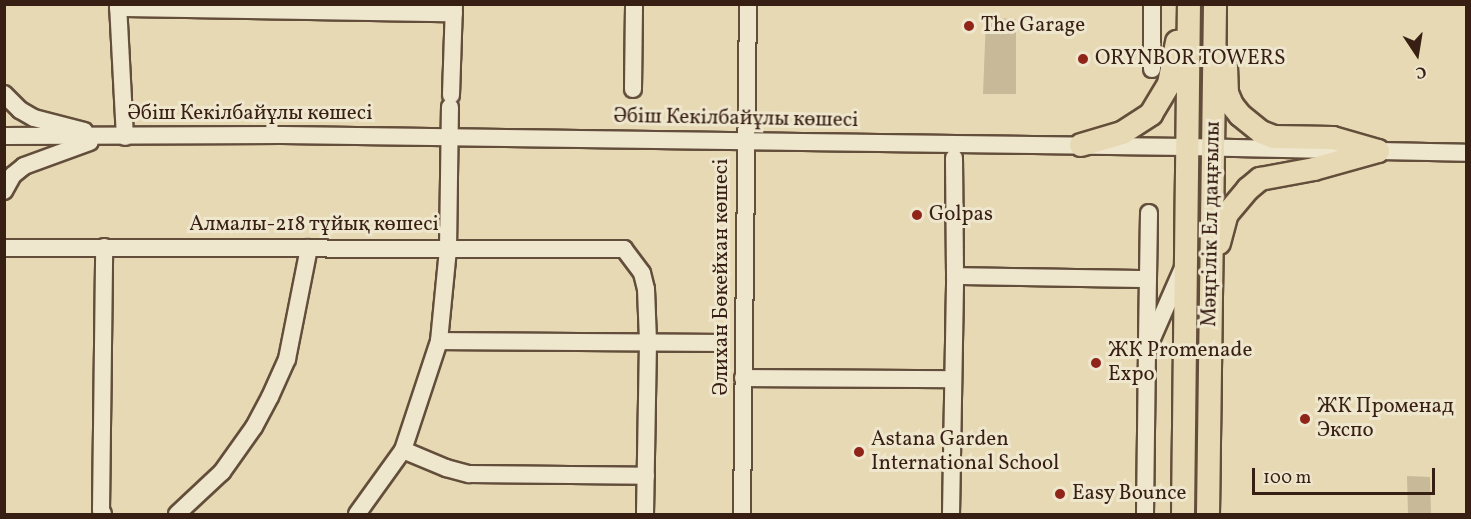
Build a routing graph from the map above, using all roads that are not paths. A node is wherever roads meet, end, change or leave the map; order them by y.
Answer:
1 (634, 4) edge
2 (748, 4) edge
3 (1152, 4) edge
4 (1181, 4) edge
5 (1189, 4) edge
6 (1215, 4) edge
7 (118, 6) edge
8 (454, 9) edge
9 (1214, 28) junction
10 (1152, 69) dead end
11 (633, 89) dead end
12 (4, 94) edge
13 (4, 136) edge
14 (105, 137) junction
15 (124, 137) junction
16 (450, 138) junction
17 (745, 141) junction
18 (1081, 146) junction
19 (1187, 147) junction
20 (1211, 147) junction
21 (1378, 151) junction
22 (1467, 153) edge
23 (954, 158) dead end
24 (4, 191) edge
25 (1149, 213) dead end
26 (104, 247) junction
27 (4, 248) edge
28 (309, 248) junction
29 (448, 249) junction
30 (1186, 261) junction
31 (1211, 270) junction
32 (955, 276) junction
33 (1148, 279) junction
34 (439, 341) junction
35 (648, 342) junction
36 (718, 343) dead end
37 (1147, 350) junction
38 (742, 378) junction
39 (953, 379) junction
40 (403, 450) junction
41 (646, 476) junction
42 (102, 512) edge
43 (177, 514) edge
44 (357, 514) edge
45 (645, 514) edge
46 (742, 514) edge
47 (951, 514) edge
48 (1145, 514) edge
49 (1183, 514) edge
50 (1208, 514) edge

1 - 11 street
2 - 17 street, Әлихан Бөкейхан көшесі
3 - 10 street
4 - 18 main road
5 - 19 main road, Мәңгілік Ел даңғылы
6 - 9 main road, Мәңгілік Ел даңғылы
7 - 8 street
7 - 15 street
8 - 16 street
9 - 20 main road, Мәңгілік Ел даңғылы
9 - 21 main road
12 - 14 street
13 - 14 street, Әбіш Кекілбайұлы көшесі
14 - 15 street, Әбіш Кекілбайұлы көшесі
14 - 24 street
15 - 16 street, Әбіш Кекілбайұлы көшесі
16 - 17 street, Әбіш Кекілбайұлы көшесі
16 - 29 street
17 - 18 street, Әбіш Кекілбайұлы көшесі
17 - 38 street, Әлихан Бөкейхан көшесі
18 - 19 street, Әбіш Кекілбайұлы көшесі
19 - 20 street, Әбіш Кекілбайұлы көшесі
19 - 30 main road, Мәңгілік Ел даңғылы
20 - 21 street, Әбіш Кекілбайұлы көшесі
20 - 31 main road, Мәңгілік Ел даңғылы
21 - 22 street, Әбіш Кекілбайұлы көшесі
21 - 31 main road
23 - 32 street
25 - 33 street
26 - 27 street, Алмалы-218 тұйық көшесі
26 - 28 street, Алмалы-218 тұйық көшесі
26 - 42 street
28 - 29 street, Алмалы-218 тұйық көшесі
28 - 43 street
29 - 34 street
29 - 35 street, Алмалы-218 тұйық көшесі
30 - 37 street
30 - 49 main road, Мәңгілік Ел даңғылы
31 - 50 main road, Мәңгілік Ел даңғылы
32 - 33 street
32 - 39 street
33 - 37 street
34 - 35 street
34 - 40 street
35 - 36 street
35 - 41 street
37 - 48 street
38 - 39 street
38 - 46 street, Әлихан Бөкейхан көшесі
39 - 47 street
40 - 41 street
40 - 44 street
41 - 45 street

